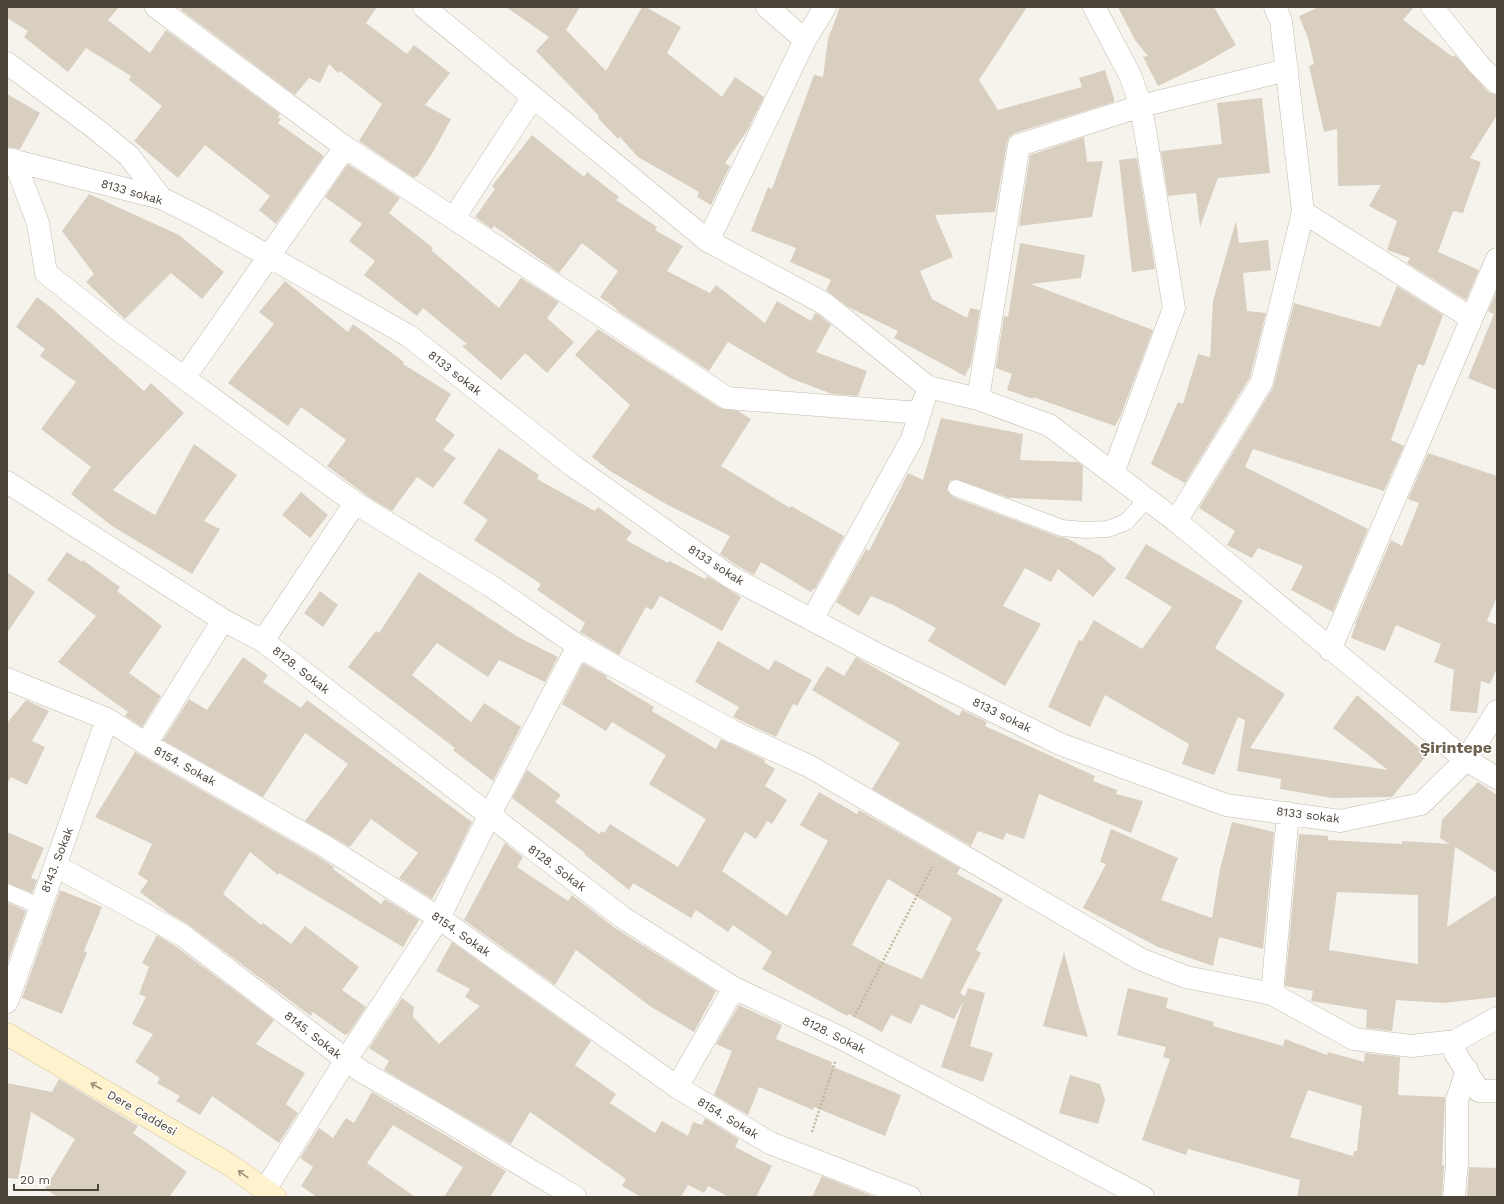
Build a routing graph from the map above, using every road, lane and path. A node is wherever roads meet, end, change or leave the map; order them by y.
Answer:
1 (156, 7) edge
2 (424, 7) edge
3 (767, 7) edge
4 (825, 7) edge
5 (1094, 7) edge
6 (1275, 7) edge
7 (1432, 7) edge
8 (806, 40) junction
9 (7, 63) edge
10 (1287, 70) junction
11 (1497, 83) edge
12 (533, 98) junction
13 (1141, 106) junction
14 (345, 147) junction
15 (11, 159) edge
16 (161, 198) junction
17 (1303, 212) junction
18 (454, 218) junction
19 (708, 241) junction
20 (268, 256) junction
21 (1497, 259) edge
22 (1471, 318) junction
23 (185, 377) junction
24 (928, 387) junction
25 (978, 399) junction
26 (920, 413) junction
27 (1113, 473) junction
28 (7, 482) edge
29 (956, 488) dead end
30 (1147, 498) junction
31 (355, 503) junction
32 (1176, 521) junction
33 (223, 620) junction
34 (812, 620) junction
35 (263, 641) junction
36 (578, 646) junction
37 (1330, 650) junction
38 (7, 678) edge
39 (1497, 711) edge
40 (107, 719) junction
41 (146, 744) junction
42 (1466, 760) junction
43 (1497, 778) edge
44 (1288, 813) junction
45 (489, 816) junction
46 (944, 844) junction
47 (56, 866) junction
48 (7, 892) edge
49 (39, 906) junction
50 (439, 918) junction
51 (734, 988) junction
52 (1272, 994) junction
53 (7, 1002) edge
54 (1497, 1018) edge
55 (7, 1034) edge
56 (843, 1039) junction
57 (1455, 1040) junction
58 (346, 1060) junction
59 (1466, 1070) junction
60 (677, 1087) junction
61 (1497, 1091) edge
62 (804, 1156) junction
63 (270, 1193) edge
64 (1129, 1194) edge
65 (575, 1197) edge
66 (910, 1197) edge
67 (1454, 1197) edge

1 - 14 street
2 - 12 street
3 - 8 street
4 - 8 street
5 - 13 street
6 - 10 street
7 - 11 street
8 - 19 street
9 - 16 street
10 - 13 street
10 - 17 street
12 - 18 street
12 - 19 street
13 - 25 street
13 - 27 street
14 - 18 street
14 - 20 street
15 - 16 street, 8133 sokak
15 - 23 street
16 - 20 street, 8133 sokak
17 - 22 street
17 - 32 street
18 - 26 street
19 - 24 street
20 - 23 street
20 - 34 street, 8133 sokak
21 - 22 street
22 - 37 street
23 - 31 street
24 - 25 street
24 - 26 street
25 - 27 street
26 - 34 street
27 - 30 street
28 - 33 street, 8128. Sokak
29 - 30 lane
30 - 32 street
31 - 35 street
31 - 36 street
32 - 37 street
33 - 35 street, 8128. Sokak
33 - 41 street
34 - 44 street, 8133 sokak
35 - 45 street, 8128. Sokak
36 - 45 street
36 - 46 street
37 - 42 street
38 - 40 street, 8154. Sokak
39 - 42 street, 8133 sokak
40 - 41 street, 8154. Sokak
40 - 47 street, 8143. Sokak
41 - 50 street, 8154. Sokak
42 - 43 street
42 - 44 street, 8133 sokak
44 - 52 street
45 - 50 street
45 - 51 street, 8128. Sokak
46 - 52 street
46 - 56 path
47 - 49 street, 8143. Sokak
47 - 58 street, 8145. Sokak
48 - 49 lane
49 - 53 street, 8143. Sokak
50 - 58 street
50 - 60 street, 8154. Sokak
51 - 56 street, 8128. Sokak
51 - 60 street
52 - 57 street
54 - 57 street
63 -> 55 street, Dere Caddesi
56 - 62 path
56 - 64 street, 8128. Sokak
57 - 59 street
58 - 63 street
58 - 65 street, 8145. Sokak
59 - 61 street
59 - 67 street
60 - 62 street, 8154. Sokak
62 - 66 street, 8154. Sokak

